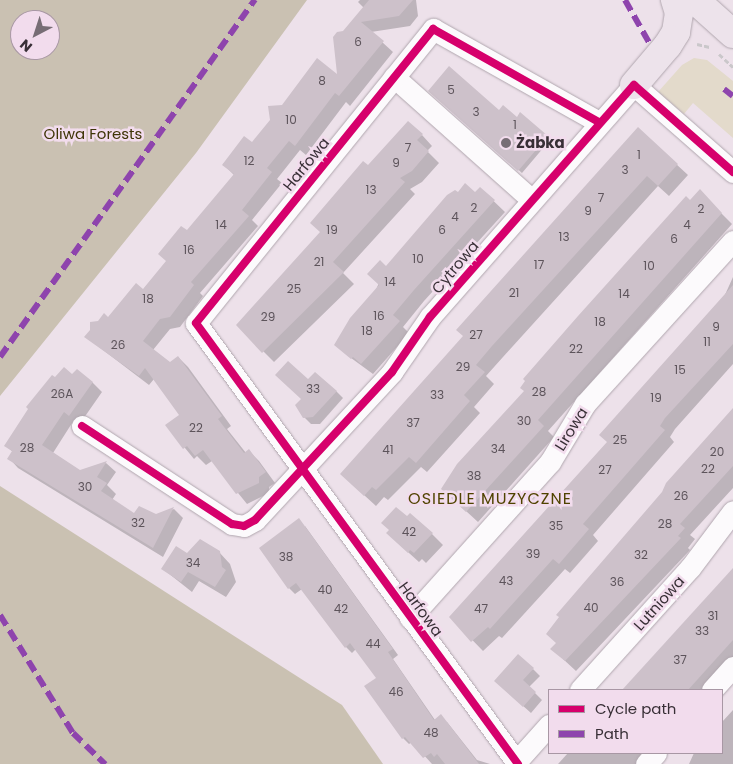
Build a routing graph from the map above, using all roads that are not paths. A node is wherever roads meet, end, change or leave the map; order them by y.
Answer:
1 (675, 0) edge
2 (695, 0) edge
3 (733, 34) edge
4 (394, 77) junction
5 (634, 85) junction
6 (600, 122) junction
7 (733, 172) edge
8 (531, 199) junction
9 (733, 241) edge
10 (82, 426) dead end
11 (302, 471) junction
12 (733, 511) edge
13 (410, 618) junction
14 (733, 667) edge
15 (581, 689) edge
16 (713, 689) edge
17 (548, 726) edge
18 (655, 754) edge
19 (517, 763) edge
20 (646, 764) edge

1 - 5 main road
2 - 3 main road
4 - 6 street, Harfowa
4 - 8 street
4 - 11 street, Harfowa
5 - 6 street, Cytrowa
5 - 7 street
6 - 8 street, Cytrowa
8 - 11 street, Cytrowa
9 - 13 street, Lirowa
10 - 11 street
11 - 13 street, Harfowa
12 - 15 street, Lutniowa
13 - 19 street, Harfowa
14 - 16 street
17 - 19 street
18 - 20 street

